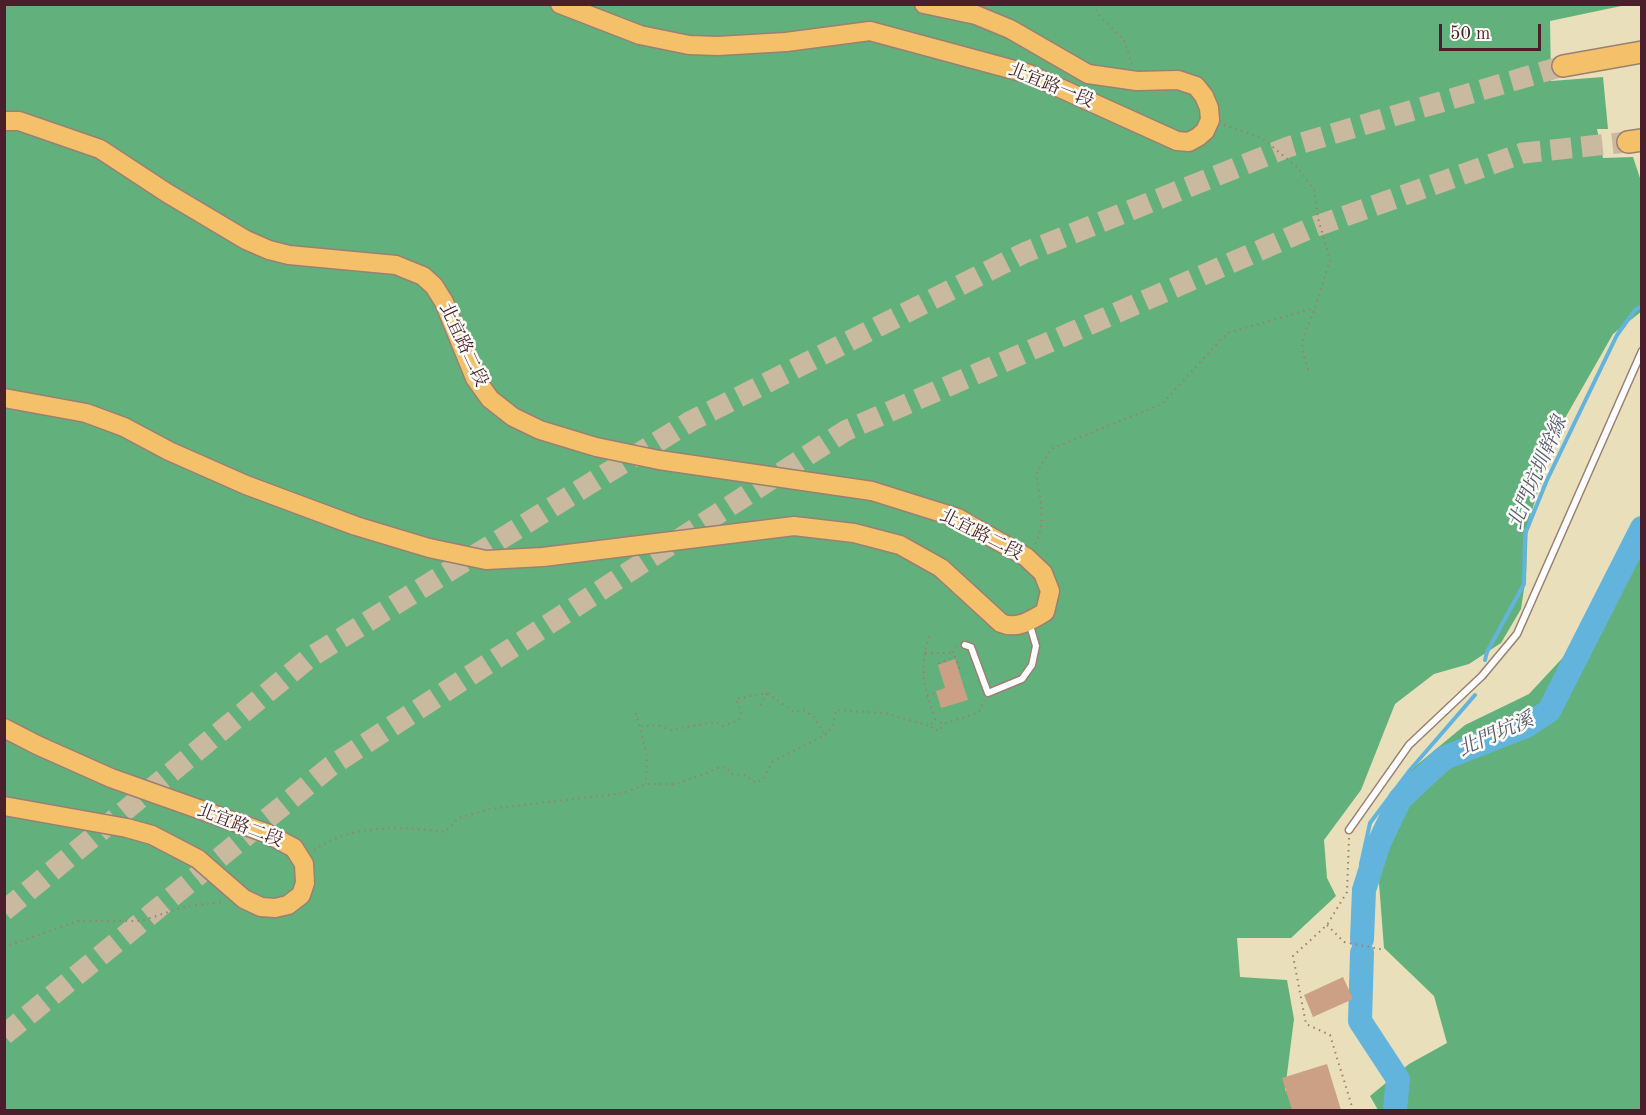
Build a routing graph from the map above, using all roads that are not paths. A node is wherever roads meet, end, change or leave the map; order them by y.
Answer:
1 (560, 4) edge
2 (924, 4) edge
3 (1641, 52) edge
4 (1563, 66) tunnel mouth
5 (4, 121) edge
6 (1641, 351) edge
7 (4, 398) edge
8 (1029, 622) junction
9 (963, 643) road end
10 (4, 728) edge
11 (4, 806) edge
12 (1349, 830) road end

1 - 2 main road, 北宜路一段
3 - 4 highway
5 - 8 main road, 北宜路二段
6 - 12 lane
7 - 8 main road
8 - 9 lane
10 - 11 main road, 北宜路二段

